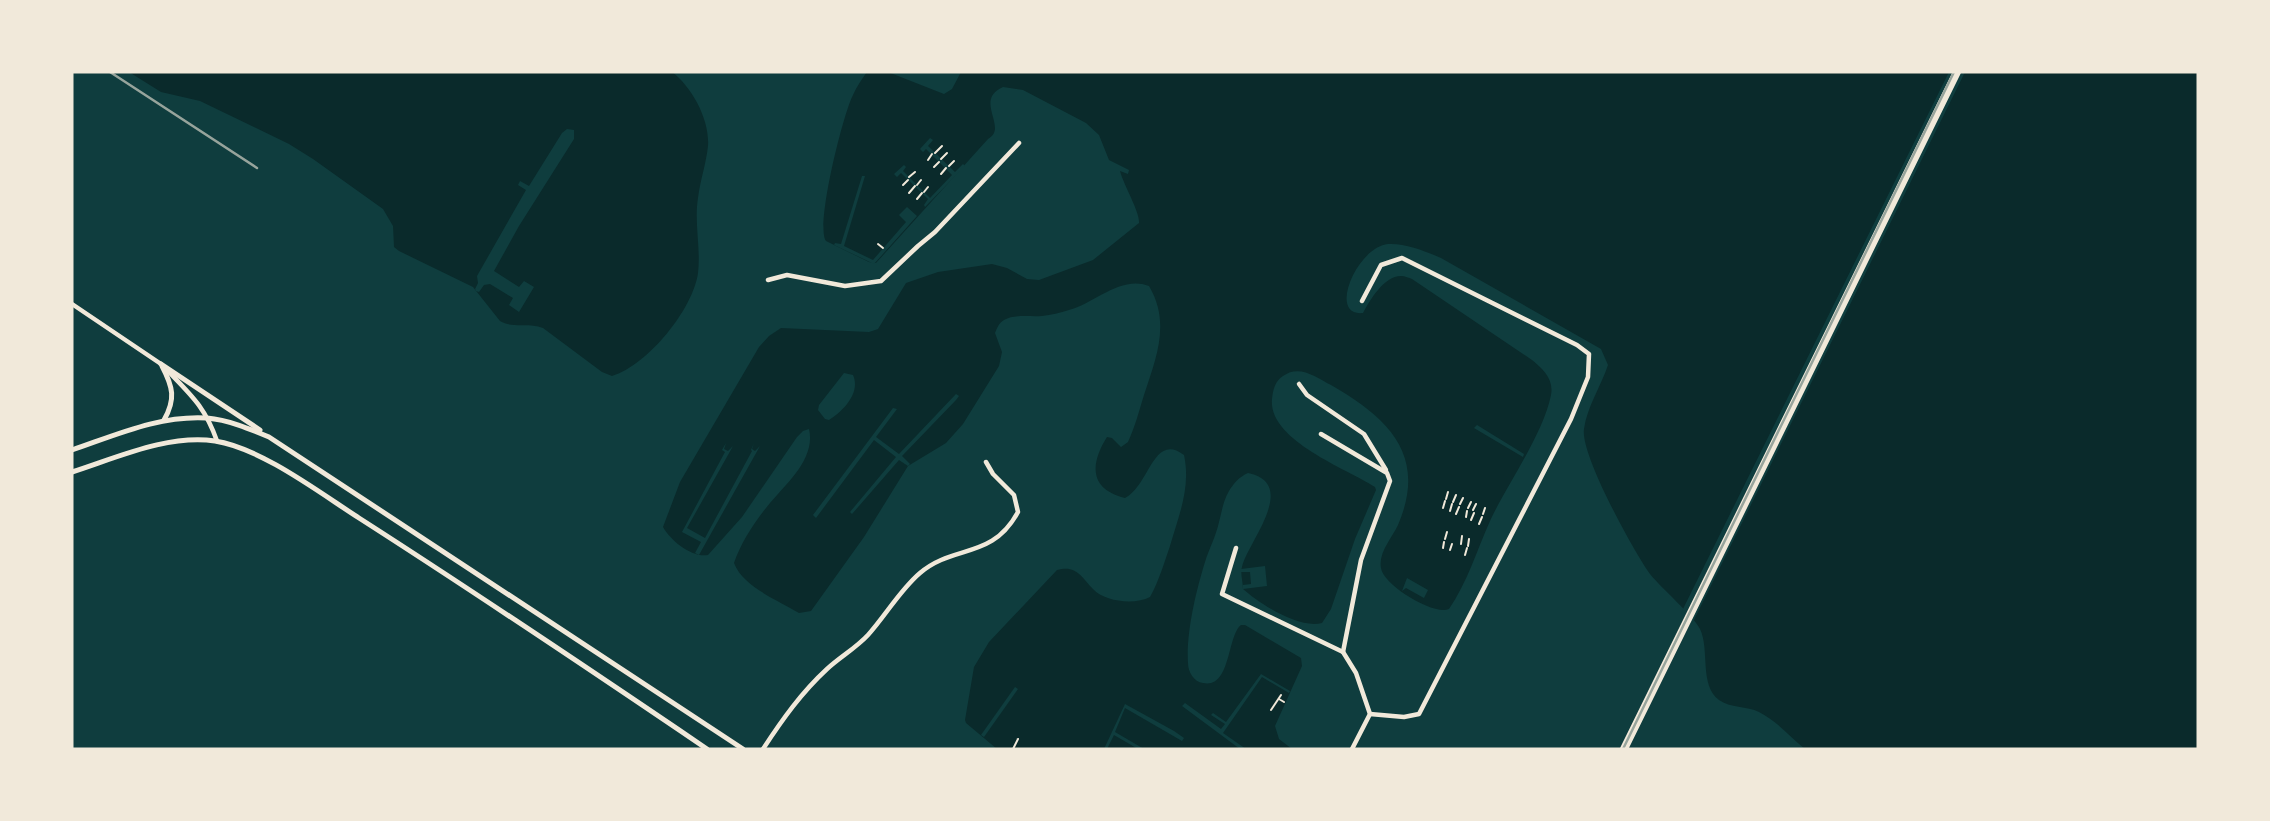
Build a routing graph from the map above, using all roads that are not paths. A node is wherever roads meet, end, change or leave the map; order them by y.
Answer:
1 (1957, 72) edge
2 (1018, 143) dead end
3 (768, 280) dead end
4 (1362, 301) dead end
5 (72, 304) edge
6 (161, 364) junction
7 (1299, 384) dead end
8 (209, 418) junction
9 (164, 420) junction
10 (1321, 433) dead end
11 (269, 437) junction
12 (217, 441) junction
13 (72, 450) edge
14 (986, 462) dead end
15 (72, 472) edge
16 (1387, 473) junction
17 (1236, 548) dead end
18 (1343, 652) junction
19 (1370, 714) junction
20 (707, 749) edge
21 (743, 749) edge
22 (763, 749) edge
23 (1352, 749) edge
24 (1624, 749) edge

1 - 24 highway
2 - 3 street
4 - 19 street
5 - 6 street
6 - 8 street
6 - 9 street
6 - 11 street
7 - 16 street
8 - 9 street
8 - 11 street
8 - 12 street
9 - 13 street
10 - 16 street
11 - 21 street
12 - 15 street
12 - 20 street
14 - 22 street
16 - 18 street
17 - 18 street
18 - 19 street
19 - 23 street

